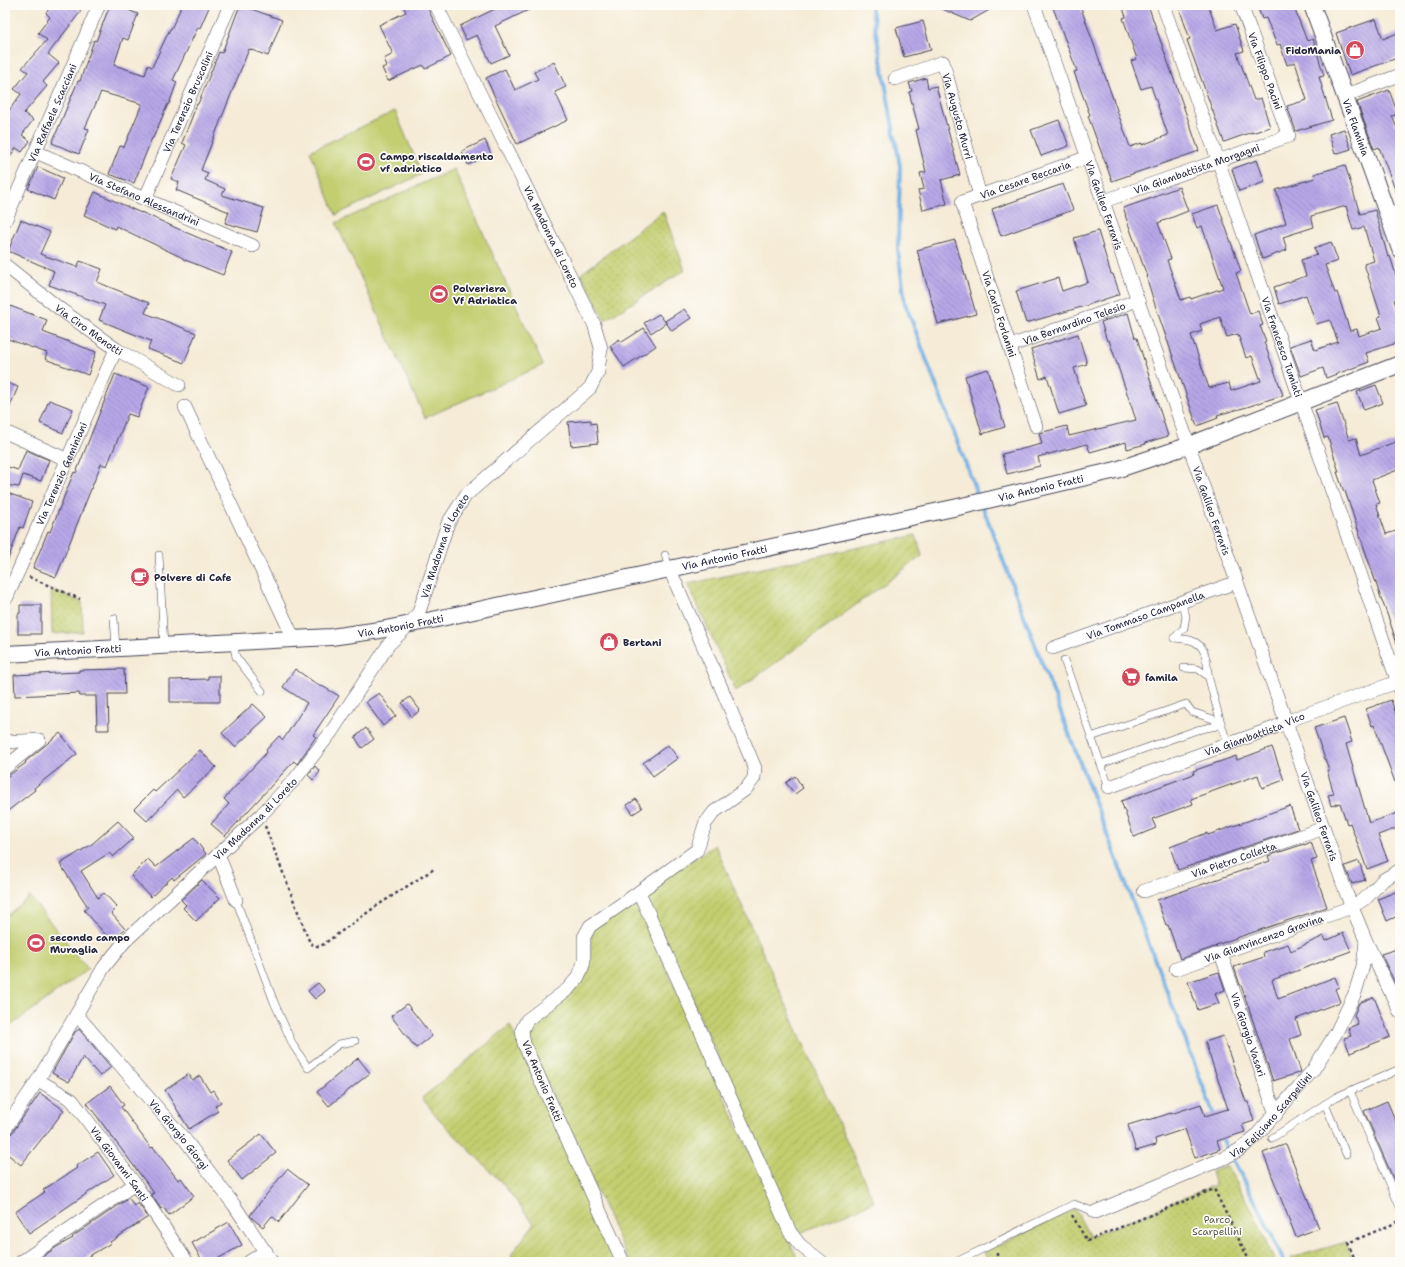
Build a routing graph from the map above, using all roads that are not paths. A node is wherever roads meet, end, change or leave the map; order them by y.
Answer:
1 (99, 5) edge
2 (230, 5) edge
3 (1034, 5) edge
4 (1163, 5) edge
5 (1241, 5) edge
6 (1312, 5) edge
7 (438, 6) edge
8 (1400, 75) edge
9 (895, 79) dead end
10 (1344, 96) junction
11 (1288, 136) joint
12 (36, 152) junction
13 (1088, 157) junction
14 (1218, 160) junction
15 (980, 196) junction
16 (145, 199) junction
17 (1104, 201) junction
18 (962, 202) joint
19 (1394, 213) edge
20 (5, 221) edge
21 (252, 246) dead end
22 (1400, 249) edge
23 (5, 264) edge
24 (1138, 300) junction
25 (1010, 346) junction
26 (116, 349) junction
27 (1400, 364) edge
28 (179, 385) dead end
29 (1302, 402) junction
30 (185, 407) dead end
31 (1036, 426) dead end
32 (5, 432) edge
33 (1190, 445) junction
34 (68, 460) junction
35 (159, 555) dead end
36 (668, 562) junction
37 (1237, 582) junction
38 (6, 597) edge
39 (1181, 602) junction
40 (114, 618) dead end
41 (409, 625) junction
42 (294, 639) junction
43 (233, 642) junction
44 (164, 646) junction
45 (116, 648) junction
46 (1053, 648) dead end
47 (5, 654) edge
48 (1064, 660) dead end
49 (1184, 668) dead end
50 (1208, 676) junction
51 (1399, 684) edge
52 (262, 691) dead end
53 (1286, 722) junction
54 (1221, 725) junction
55 (1091, 737) junction
56 (5, 742) edge
57 (1228, 744) junction
58 (1101, 764) junction
59 (5, 768) edge
60 (1109, 787) joint
61 (1324, 828) junction
62 (218, 854) junction
63 (1400, 870) edge
64 (1144, 891) dead end
65 (639, 892) junction
66 (236, 900) joint
67 (1352, 907) junction
68 (1366, 940) junction
69 (1221, 954) junction
70 (1176, 969) dead end
71 (1400, 1012) edge
72 (77, 1015) junction
73 (355, 1041) dead end
74 (1400, 1069) edge
75 (38, 1080) junction
76 (1350, 1090) junction
77 (1325, 1104) junction
78 (1276, 1114) junction
79 (5, 1129) edge
80 (1272, 1138) dead end
81 (1346, 1154) dead end
82 (135, 1184) junction
83 (1400, 1207) edge
84 (1095, 1212) joint
85 (268, 1257) edge
86 (21, 1262) edge
87 (187, 1262) edge
88 (249, 1262) edge
89 (623, 1262) edge
90 (822, 1262) edge
91 (956, 1262) edge

1 - 12 street, Via Raffaele Scacciani
2 - 16 street, Via Terenzio Bruscolini
3 - 13 street, Via Galileo Ferraris
4 - 14 street, Via Francesco Tumiati
5 - 11 street, Via Filippo Pacini
6 - 10 street, Via Flaminia
7 - 41 street, Via Madonna di Loreto
8 - 10 street
9 - 15 street, Via Augusto Murri
10 - 19 street, Via Flaminia
11 - 14 street, Via Giambattista Morgagni
12 - 16 street, Via Stefano Alessandrini
12 - 20 street, Via Raffaele Scacciani
13 - 15 street, Via Cesare Beccaria
13 - 17 street, Via Galileo Ferraris
14 - 17 street, Via Giambattista Morgagni
14 - 29 street, Via Francesco Tumiati
15 - 18 street, Via Cesare Beccaria
16 - 21 street, Via Stefano Alessandrini
17 - 24 street, Via Galileo Ferraris
18 - 25 street, Via Carlo Forlanini
19 - 22 street, Via Flaminia
23 - 26 street, Via Ciro Menotti
24 - 25 street, Via Bernardino Telesio
24 - 33 street, Via Galileo Ferraris
25 - 31 street, Via Carlo Forlanini
26 - 28 street, Via Ciro Menotti
26 - 34 street, Via Terenzio Geminiani
27 - 29 street, Via Antonio Fratti
29 - 33 street, Via Antonio Fratti
29 - 51 street, Via Francesco Tumiati
30 - 42 street
32 - 34 street
33 - 36 street, Via Antonio Fratti
33 - 37 street, Via Galileo Ferraris
34 - 38 street, Via Terenzio Geminiani
35 - 44 lane
36 - 41 street, Via Antonio Fratti
36 - 65 street, Via Antonio Fratti
37 - 39 street, Via Tommaso Campanella
37 - 53 street, Via Galileo Ferraris
39 - 46 street, Via Tommaso Campanella
39 - 50 lane
40 - 45 lane
41 - 42 street, Via Antonio Fratti
41 - 62 street, Via Madonna di Loreto
42 - 43 street, Via Antonio Fratti
43 - 44 street, Via Antonio Fratti
43 - 52 lane
44 - 45 street, Via Antonio Fratti
45 - 47 street, Via Antonio Fratti
48 - 55 lane
49 - 50 lane
50 - 54 lane
51 - 53 street, Via Giambattista Vico
53 - 57 street, Via Giambattista Vico
53 - 61 street, Via Galileo Ferraris
54 - 55 lane
54 - 57 lane
54 - 58 lane
55 - 58 lane
56 - 59 street
57 - 60 street, Via Giambattista Vico
58 - 60 lane
61 - 64 street, Via Pietro Colletta
61 - 67 street, Via Galileo Ferraris
62 - 66 street
62 - 72 street, Via Madonna di Loreto
63 - 67 street, Via Gianvincenzo Gravina
65 - 89 street, Via Antonio Fratti
65 - 90 street
66 - 73 lane
67 - 68 street, Via Galileo Ferraris
67 - 69 street, Via Gianvincenzo Gravina
68 - 71 street, Via Galileo Ferraris
68 - 78 street, Via Feliciano Scarpellini
69 - 70 street, Via Gianvincenzo Gravina
69 - 78 street, Via Giorgio Vasari
72 - 75 street, Via Madonna di Loreto
72 - 85 street, Via Giorgio Giorgi
74 - 76 lane
75 - 79 street, Via Madonna di Loreto
75 - 82 street, Via Giovanni Santi
76 - 77 lane
76 - 83 lane
77 - 80 lane
77 - 81 lane
78 - 84 street, Via Feliciano Scarpellini
82 - 86 street
82 - 87 street, Via Giovanni Santi
84 - 91 lane
85 - 88 street

